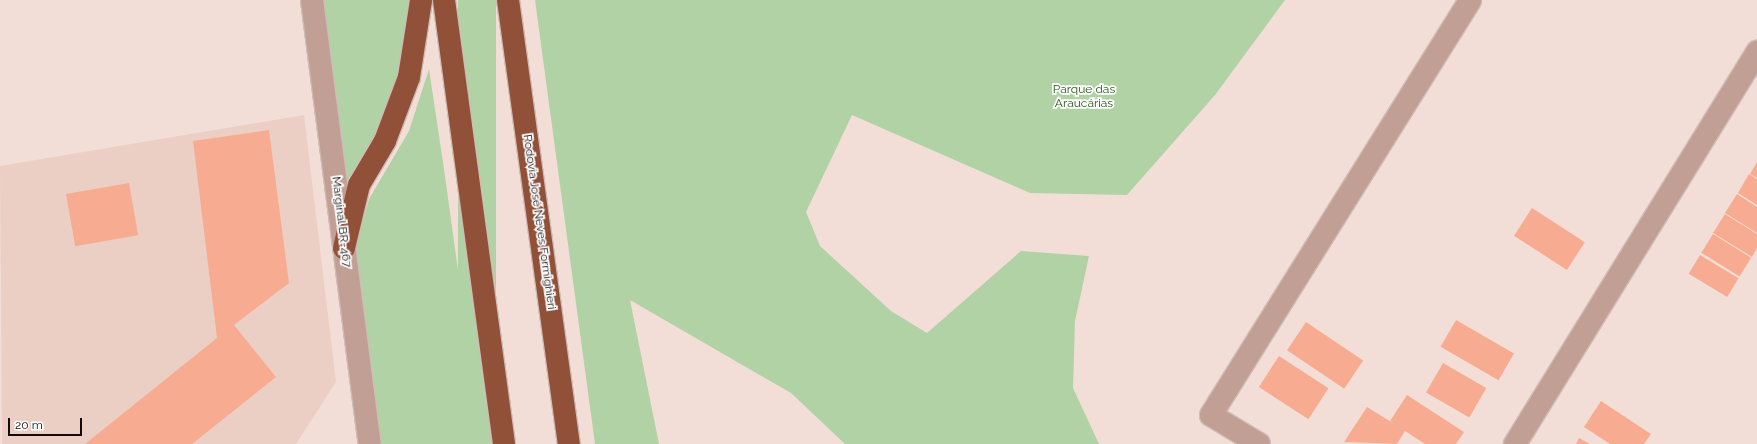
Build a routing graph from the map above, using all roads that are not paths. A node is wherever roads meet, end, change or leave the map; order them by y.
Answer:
1 (312, 0) edge
2 (421, 0) edge
3 (444, 0) edge
4 (508, 0) edge
5 (1470, 0) edge
6 (1757, 52) edge
7 (344, 248) junction
8 (370, 444) edge
9 (504, 444) edge
10 (569, 444) edge
11 (1259, 444) edge
12 (1515, 444) edge

1 - 7 street, Marginal BR-467
2 - 7 highway
3 - 9 highway
4 - 10 highway, Rodovia José Neves Formighieri
5 - 11 street
6 - 12 street
7 - 8 street, Marginal BR-467

